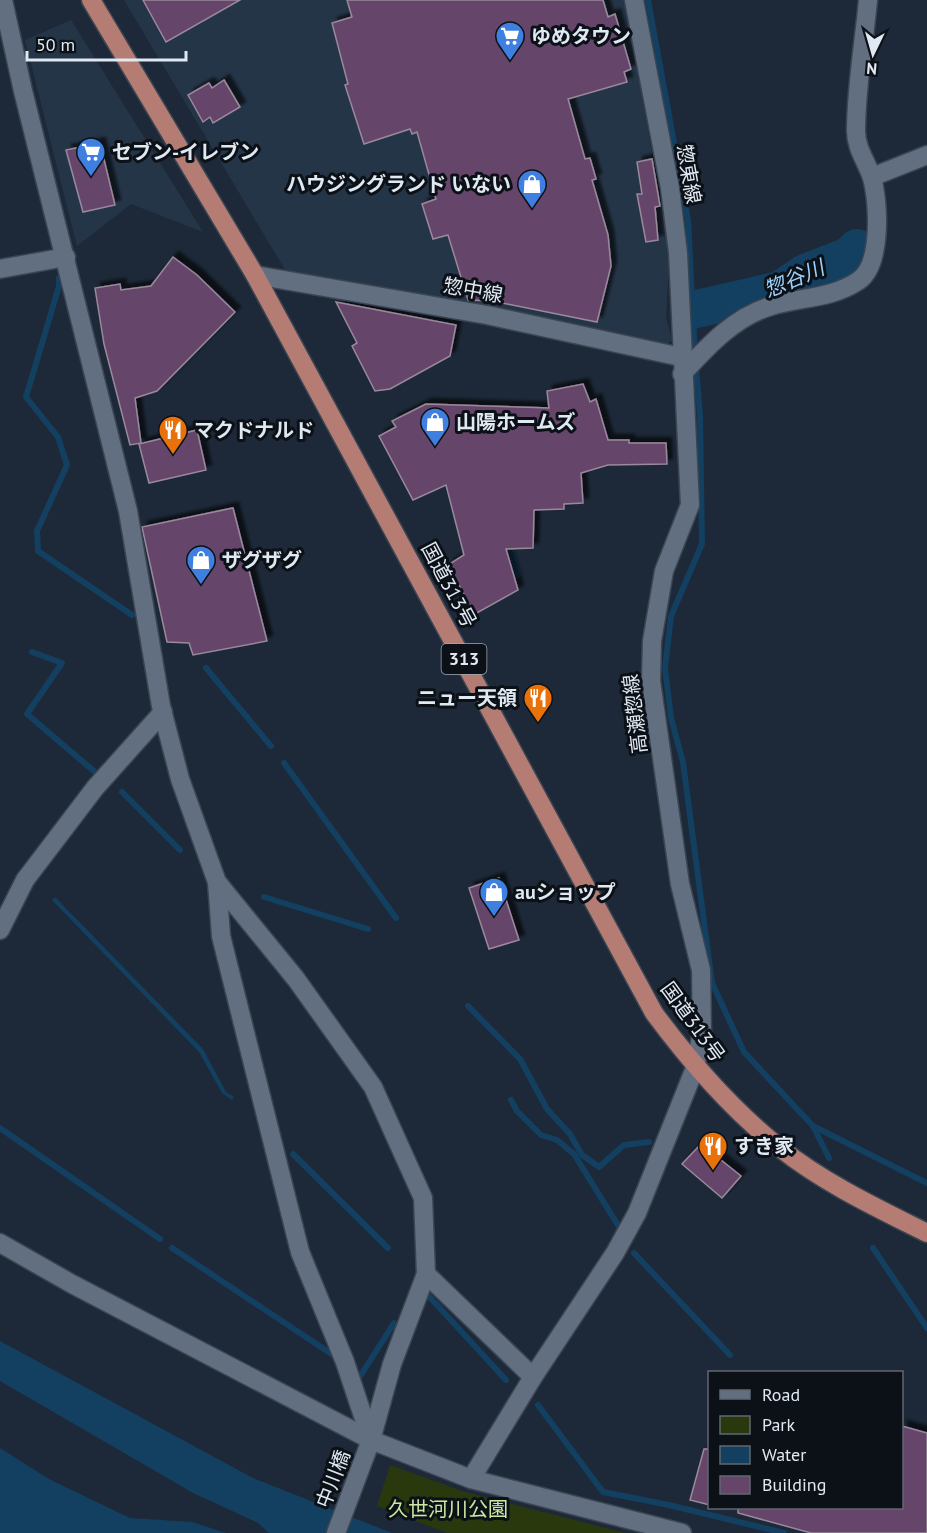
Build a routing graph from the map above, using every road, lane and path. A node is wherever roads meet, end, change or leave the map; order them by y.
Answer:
1 (3, 0) edge
2 (91, 0) edge
3 (634, 0) edge
4 (868, 0) edge
5 (927, 155) edge
6 (872, 177) junction
7 (66, 257) junction
8 (0, 269) edge
9 (255, 275) junction
10 (681, 365) junction
11 (162, 712) junction
12 (217, 882) junction
13 (0, 930) edge
14 (695, 1068) junction
15 (927, 1233) edge
16 (0, 1243) edge
17 (426, 1274) junction
18 (533, 1377) junction
19 (371, 1440) junction
20 (471, 1479) junction
21 (336, 1533) edge
22 (682, 1533) edge

1 - 7 street
2 - 9 highway, 国道313号 / 313
3 - 10 street, 惣東線
4 - 6 street
5 - 6 street
6 - 10 street
7 - 8 street
7 - 11 street
9 - 10 street, 惣中線
9 - 14 highway, 国道313号 / 313
10 - 14 street, 高瀬惣線
11 - 12 street
11 - 13 street
12 - 17 street
12 - 19 street
14 - 15 highway, 国道313号 / 313
14 - 18 street, 高瀬惣線
16 - 19 street
17 - 18 street
17 - 19 street, 中川橋
18 - 20 street, 高瀬惣線
19 - 20 street
19 - 21 street, 中川橋
20 - 22 street

